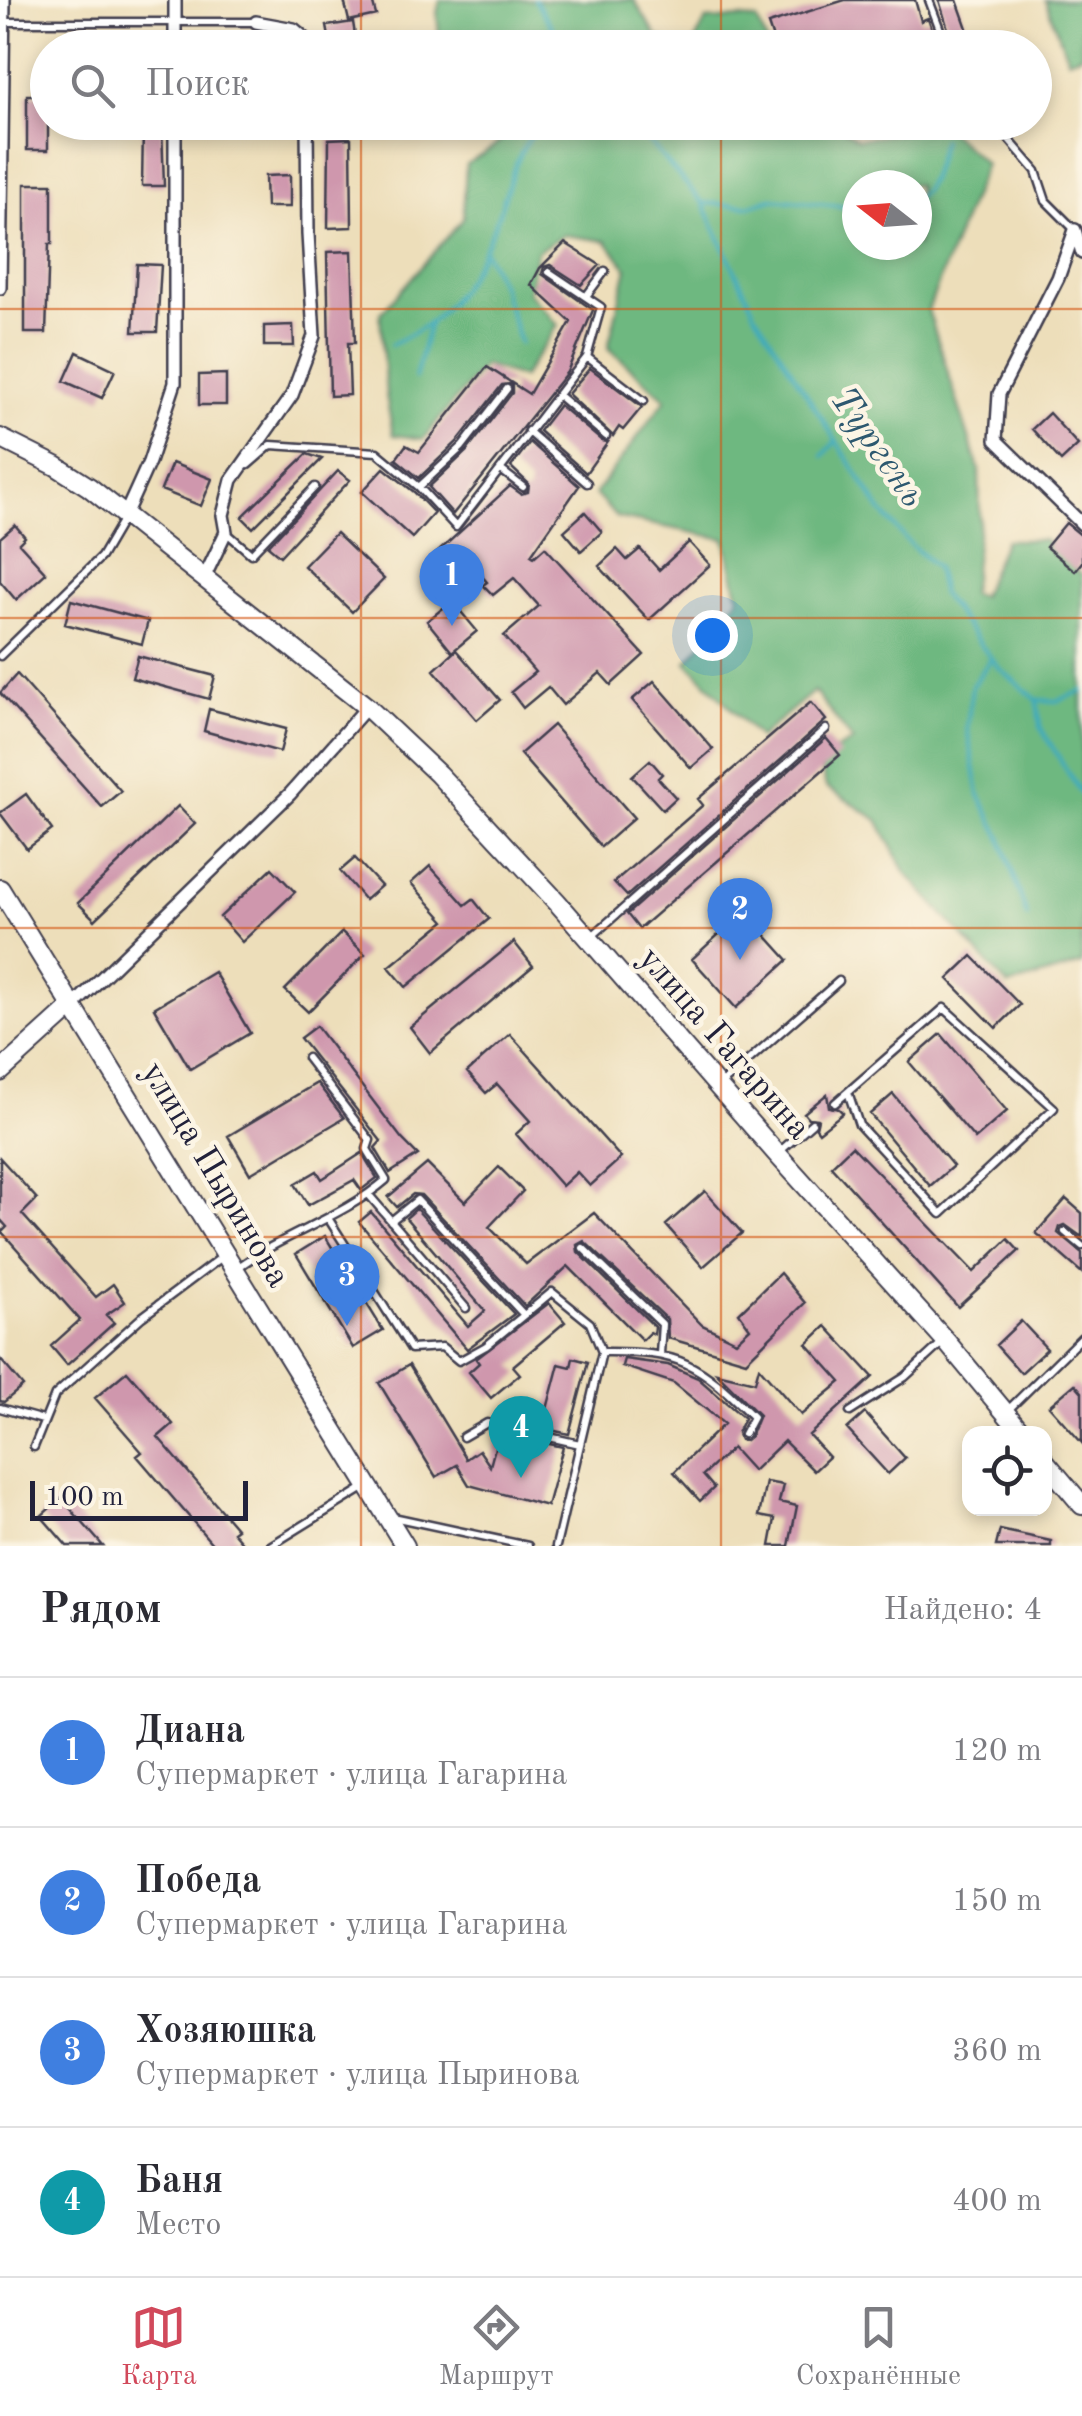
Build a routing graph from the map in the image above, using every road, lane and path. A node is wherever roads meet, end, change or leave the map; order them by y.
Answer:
1 (4, 0) edge
2 (176, 0) edge
3 (929, 0) edge
4 (2, 22) edge
5 (175, 22) junction
6 (256, 22) joint
7 (175, 30) edge
8 (295, 30) edge
9 (940, 30) edge
10 (175, 140) edge
11 (307, 140) edge
12 (1009, 140) edge
13 (1079, 229) edge
14 (1082, 252) edge
15 (605, 271) dead end
16 (549, 272) dead end
17 (0, 288) edge
18 (587, 294) junction
19 (588, 358) junction
20 (506, 388) dead end
21 (558, 395) junction
22 (644, 401) dead end
23 (528, 431) junction
24 (606, 436) dead end
25 (0, 438) edge
26 (501, 470) junction
27 (232, 480) junction
28 (587, 482) dead end
29 (315, 487) dead end
30 (420, 487) junction
31 (524, 488) dead end
32 (125, 516) junction
33 (1082, 524) edge
34 (226, 532) junction
35 (204, 578) junction
36 (0, 656) edge
37 (367, 708) junction
38 (826, 729) dead end
39 (0, 889) edge
40 (589, 939) junction
41 (839, 981) dead end
42 (73, 1006) junction
43 (307, 1058) dead end
44 (0, 1072) edge
45 (718, 1087) junction
46 (848, 1092) junction
47 (835, 1103) dead end
48 (812, 1123) dead end
49 (777, 1154) junction
50 (369, 1195) junction
51 (328, 1218) junction
52 (391, 1220) junction
53 (1065, 1232) dead end
54 (1082, 1246) edge
55 (583, 1248) dead end
56 (231, 1262) junction
57 (466, 1308) dead end
58 (524, 1315) junction
59 (1082, 1338) edge
60 (944, 1340) junction
61 (602, 1352) junction
62 (660, 1354) junction
63 (0, 1408) edge
64 (850, 1412) dead end
65 (1006, 1413) junction
66 (44, 1420) junction
67 (1017, 1426) edge
68 (744, 1434) dead end
69 (463, 1437) dead end
70 (580, 1444) junction
71 (34, 1448) dead end
72 (1052, 1469) edge
73 (368, 1486) junction
74 (1082, 1505) edge
75 (386, 1516) junction
76 (270, 1546) edge
77 (405, 1546) edge
78 (528, 1546) edge
79 (556, 1546) edge

1 - 4 street
2 - 5 street
3 - 9 lane
4 - 5 lane
4 - 17 street
5 - 6 lane
5 - 7 street
6 - 8 street
10 - 32 street
11 - 27 street
12 - 13 lane
13 - 14 street
13 - 33 street
15 - 18 lane
16 - 18 lane
18 - 19 lane
19 - 21 lane
19 - 22 lane
20 - 30 lane
21 - 23 lane
21 - 24 lane
23 - 26 lane
23 - 28 lane
25 - 32 street, улица Гагарина
26 - 30 lane
26 - 31 lane
27 - 30 lane
27 - 34 street
29 - 34 lane
32 - 35 street, улица Гагарина
32 - 36 lane
34 - 35 street
35 - 37 street, улица Гагарина
37 - 40 street, улица Гагарина
37 - 42 street
38 - 40 lane
39 - 42 street, улица Пыринова
40 - 45 street, улица Гагарина
41 - 45 lane
42 - 44 street
42 - 56 street, улица Пыринова
43 - 50 lane
45 - 49 street, улица Гагарина
46 - 46 lane
46 - 47 lane
48 - 49 lane
49 - 60 street, улица Гагарина
50 - 51 lane
50 - 52 lane
51 - 56 lane
51 - 58 lane
52 - 57 lane
52 - 58 lane
53 - 54 lane
55 - 62 lane
56 - 66 lane
56 - 73 street, улица Пыринова
58 - 61 lane
59 - 65 lane
60 - 64 lane
60 - 65 street, улица Гагарина
61 - 62 lane
61 - 70 lane
62 - 68 lane
63 - 66 lane
65 - 67 street, улица Гагарина
66 - 71 lane
69 - 70 lane
70 - 79 lane
72 - 74 street
73 - 75 street, улица Пыринова
73 - 76 lane
75 - 77 street, улица Пыринова
75 - 78 lane

